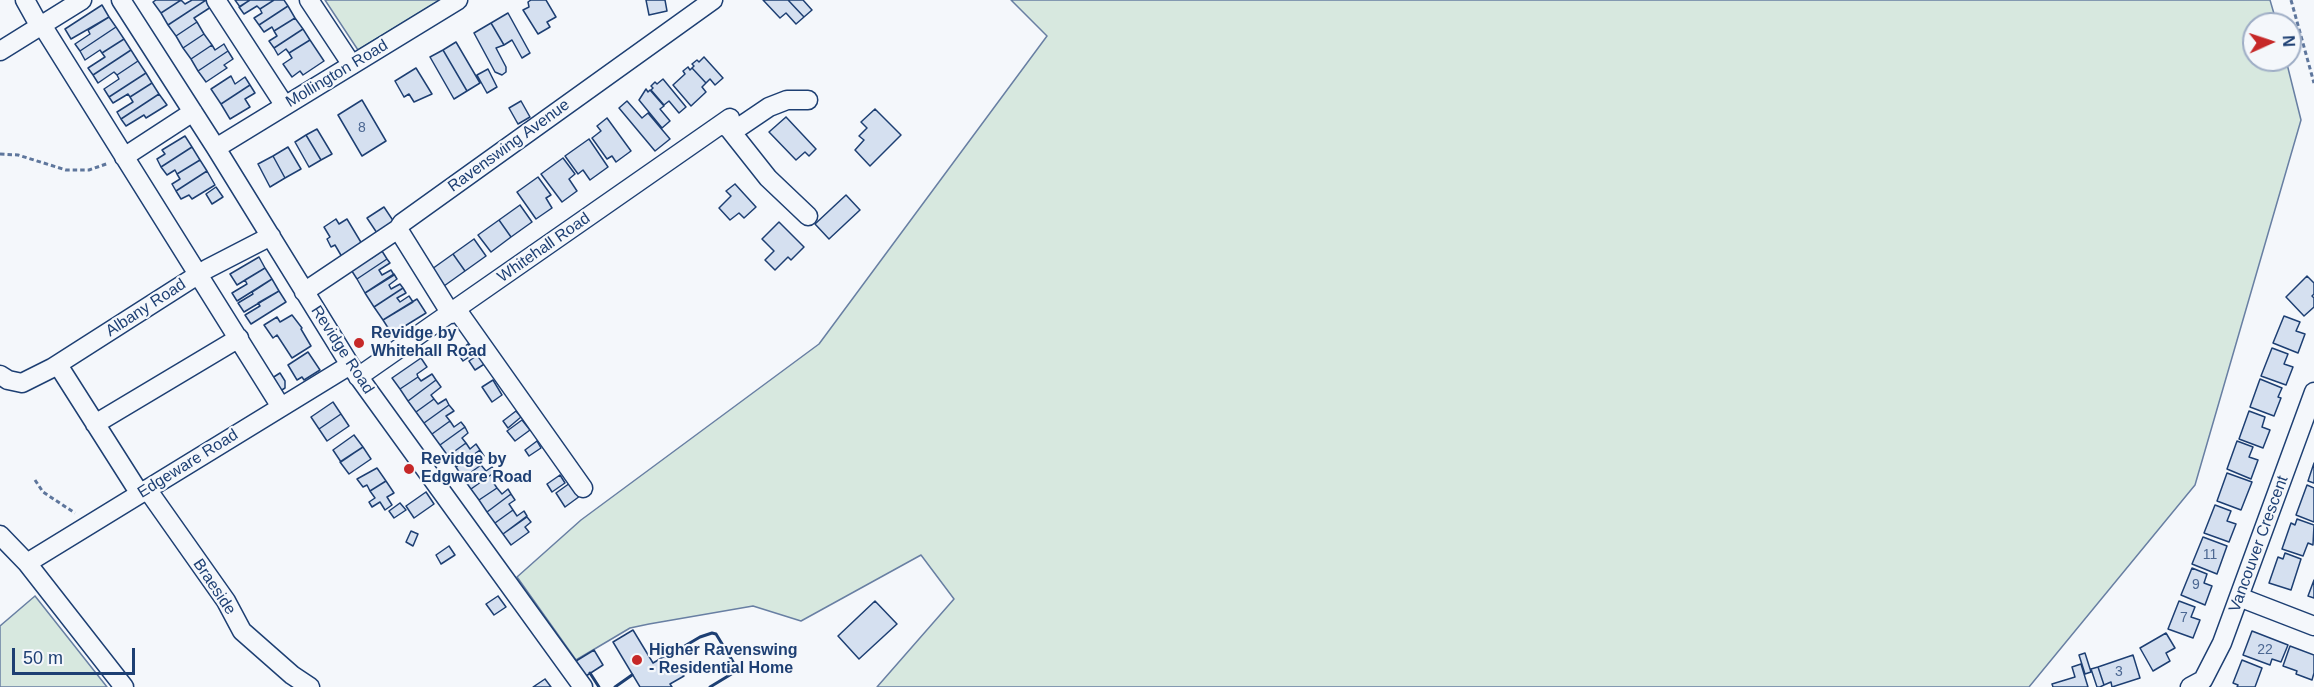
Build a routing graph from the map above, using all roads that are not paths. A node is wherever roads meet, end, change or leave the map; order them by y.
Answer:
1 (25, 0) edge
2 (82, 0) edge
3 (121, 0) edge
4 (216, 0) edge
5 (309, 0) edge
6 (458, 0) edge
7 (713, 0) edge
8 (435, 6) edge
9 (41, 26) junction
10 (0, 51) edge
11 (352, 65) junction
12 (808, 100) dead end
13 (285, 106) junction
14 (193, 112) junction
15 (727, 124) junction
16 (216, 148) junction
17 (124, 157) junction
18 (808, 216) dead end
19 (398, 229) junction
20 (271, 236) junction
21 (199, 274) junction
22 (304, 292) junction
23 (454, 312) junction
24 (239, 338) junction
25 (57, 365) junction
26 (354, 371) junction
27 (0, 375) edge
28 (2314, 392) edge
29 (281, 407) junction
30 (96, 424) junction
31 (582, 488) dead end
32 (143, 491) junction
33 (0, 535) edge
34 (27, 563) junction
35 (2240, 597) junction
36 (2314, 626) edge
37 (124, 687) edge
38 (310, 687) edge
39 (583, 687) edge
40 (2190, 687) edge

1 - 9 street
2 - 9 street
3 - 14 street, Revidge Road
4 - 13 street
5 - 11 street
6 - 8 street, Mollington Road
7 - 19 street, Ravenswing Avenue
8 - 11 street, Mollington Road
9 - 10 street
9 - 17 street
11 - 13 street, Mollington Road
12 - 15 street, Whitehall Road
13 - 16 street, Mollington Road
14 - 16 street, Revidge Road
14 - 17 street
15 - 18 street
15 - 23 street, Whitehall Road
16 - 20 street, Revidge Road
17 - 21 street
19 - 22 street, Ravenswing Avenue
19 - 23 street
20 - 21 street, Albany Road
20 - 22 street, Revidge Road
21 - 24 street
21 - 25 street, Albany Road
22 - 26 street, Revidge Road
23 - 26 street, Whitehall Road
23 - 31 street
24 - 29 street
24 - 30 street
25 - 27 street, Albany Road
25 - 30 street, Braeside
26 - 29 street, Edgeware Road
26 - 39 street, Revidge Road
28 - 35 street, Vancouver Crescent
29 - 32 street, Edgeware Road
30 - 32 street, Braeside
32 - 34 street, Edgeware Road
32 - 38 street, Braeside
33 - 34 street
34 - 37 street
35 - 36 street
35 - 40 street, Vancouver Crescent

